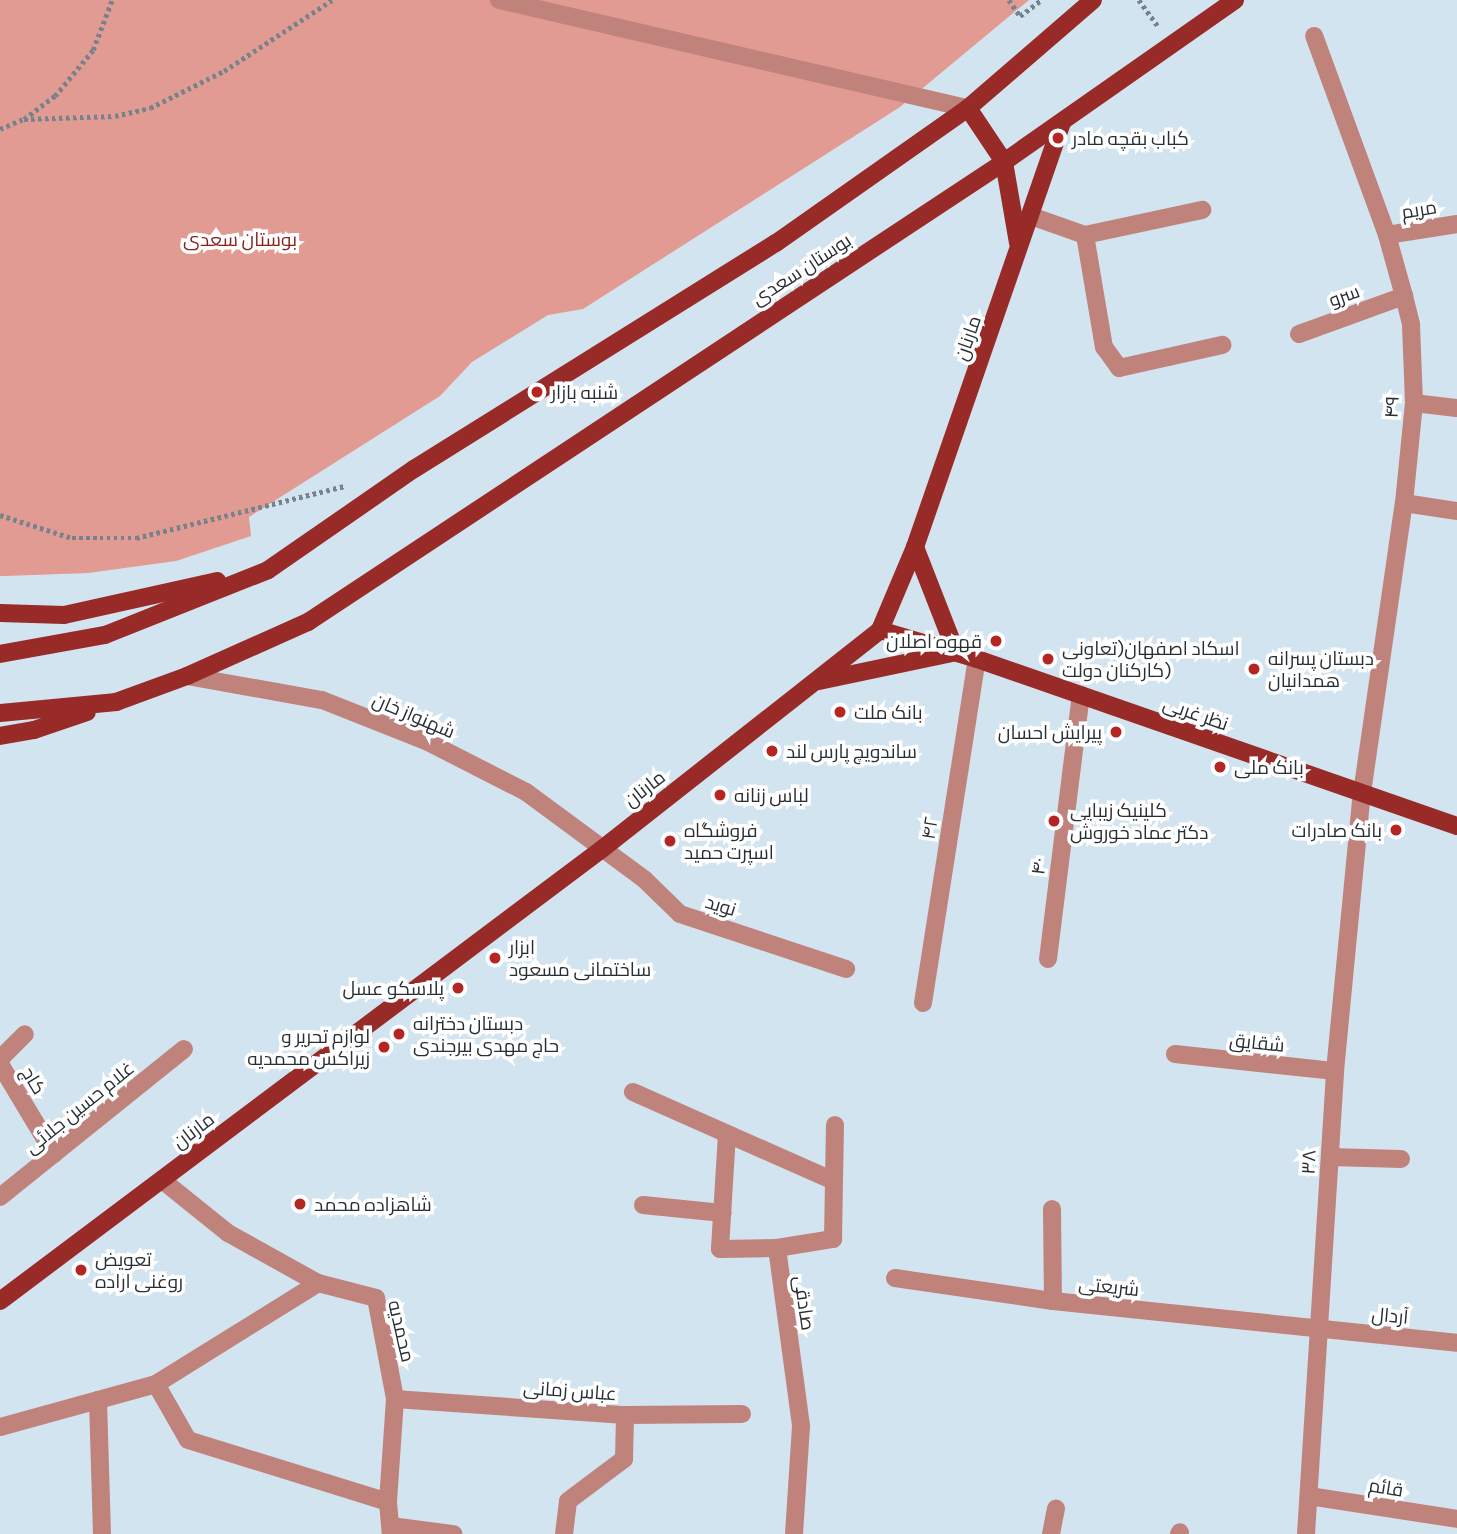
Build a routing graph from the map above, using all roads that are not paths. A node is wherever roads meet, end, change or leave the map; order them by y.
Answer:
1 (499, 0) edge
2 (1093, 0) edge
3 (1235, 0) edge
4 (1314, 36) dead end
5 (968, 108) junction
6 (1062, 122) junction
7 (1004, 162) junction
8 (1202, 210) dead end
9 (1031, 216) junction
10 (1457, 225) edge
11 (1085, 235) junction
12 (1387, 235) junction
13 (1018, 256) junction
14 (1404, 296) junction
15 (1299, 334) dead end
16 (1222, 345) dead end
17 (1414, 403) junction
18 (1457, 408) edge
19 (1404, 503) junction
20 (1457, 511) edge
21 (915, 547) junction
22 (268, 570) junction
23 (0, 613) edge
24 (880, 630) junction
25 (956, 652) junction
26 (0, 654) edge
27 (977, 659) junction
28 (187, 676) junction
29 (813, 682) junction
30 (1082, 695) junction
31 (116, 702) junction
32 (0, 713) edge
33 (0, 736) edge
34 (1362, 793) junction
35 (1457, 825) edge
36 (601, 849) junction
37 (1048, 959) dead end
38 (846, 969) dead end
39 (923, 1003) dead end
40 (25, 1034) dead end
41 (184, 1049) dead end
42 (1175, 1054) dead end
43 (0, 1061) edge
44 (1335, 1071) junction
45 (633, 1092) dead end
46 (835, 1125) dead end
47 (727, 1134) junction
48 (54, 1154) junction
49 (1330, 1157) junction
50 (1401, 1160) dead end
51 (162, 1180) junction
52 (832, 1180) junction
53 (0, 1197) edge
54 (643, 1205) dead end
55 (1052, 1209) dead end
56 (723, 1213) junction
57 (777, 1248) junction
58 (895, 1278) dead end
59 (318, 1283) junction
60 (0, 1301) edge
61 (1054, 1301) junction
62 (1320, 1330) junction
63 (1457, 1343) edge
64 (156, 1384) junction
65 (395, 1399) junction
66 (98, 1400) junction
67 (742, 1414) dead end
68 (625, 1415) junction
69 (0, 1427) edge
70 (1309, 1496) junction
71 (388, 1502) junction
72 (1056, 1508) dead end
73 (1457, 1519) edge
74 (391, 1530) edge
75 (102, 1534) edge
76 (453, 1534) edge
77 (564, 1534) edge
78 (794, 1534) edge
79 (1051, 1534) edge
80 (1306, 1534) edge

1 - 5 street
2 - 5 main road, بوستان سعدی
3 - 6 main road, بوستان سعدی
4 - 12 street, ۴۹
5 - 7 main road
5 - 22 main road, بوستان سعدی
6 - 7 main road, بوستان سعدی
6 - 9 main road, مارنان
7 - 13 main road
7 - 28 main road, بوستان سعدی
8 - 11 street
9 - 11 street
9 - 13 main road, مارنان
10 - 12 street, مریم
11 - 16 street
12 - 14 street, ۴۹
13 - 21 main road, مارنان
14 - 15 street, سرو
14 - 17 street, ۴۹
17 - 18 street
17 - 19 street, ۴۹
19 - 20 street
19 - 34 street, ۴۹
21 - 24 main road, مارنان
21 - 25 main road
22 - 23 main road
22 - 26 main road, بوستان سعدی
24 - 25 main road, نظر غربی
24 - 29 main road, مارنان
25 - 27 main road, نظر غربی
25 - 29 main road
27 - 30 main road, نظر غربی
27 - 39 street, ۴۲
28 - 31 main road, بوستان سعدی
28 - 36 street, شهنواز خان
29 - 36 main road, مارنان
30 - 34 main road, نظر غربی
30 - 37 street, ۴۰
31 - 32 main road, بوستان سعدی
31 - 33 main road
34 - 35 main road, نظر غربی
34 - 44 street, ۳۸
36 - 38 street, نوید
36 - 51 main road, مارنان
40 - 43 street
41 - 48 street, غلام حسین جلائی
42 - 44 street, شقایق
43 - 48 street, کاج
44 - 49 street, ۳۸
45 - 47 street
46 - 52 street
47 - 52 street
47 - 56 street
48 - 53 street, غلام حسین جلائی
49 - 50 street
49 - 62 street, ۳۸
51 - 59 street, محمدیه
51 - 60 main road, مارنان
52 - 57 street
54 - 56 street
55 - 61 street
56 - 57 street
57 - 78 street, صادقی
58 - 61 street, شریعتی
59 - 64 street
59 - 65 street, محمدیه
61 - 62 street, شریعتی
62 - 63 street, آردال
62 - 70 street, ۳۸
64 - 66 street
64 - 71 street
65 - 68 street, عباس زمانی
65 - 71 street, محمدیه
66 - 69 street
66 - 75 street
67 - 68 street, عباس زمانی
68 - 77 street
70 - 73 street, قائم
70 - 80 street, ۳۸
71 - 74 street, محمدیه
72 - 79 street
74 - 76 street

